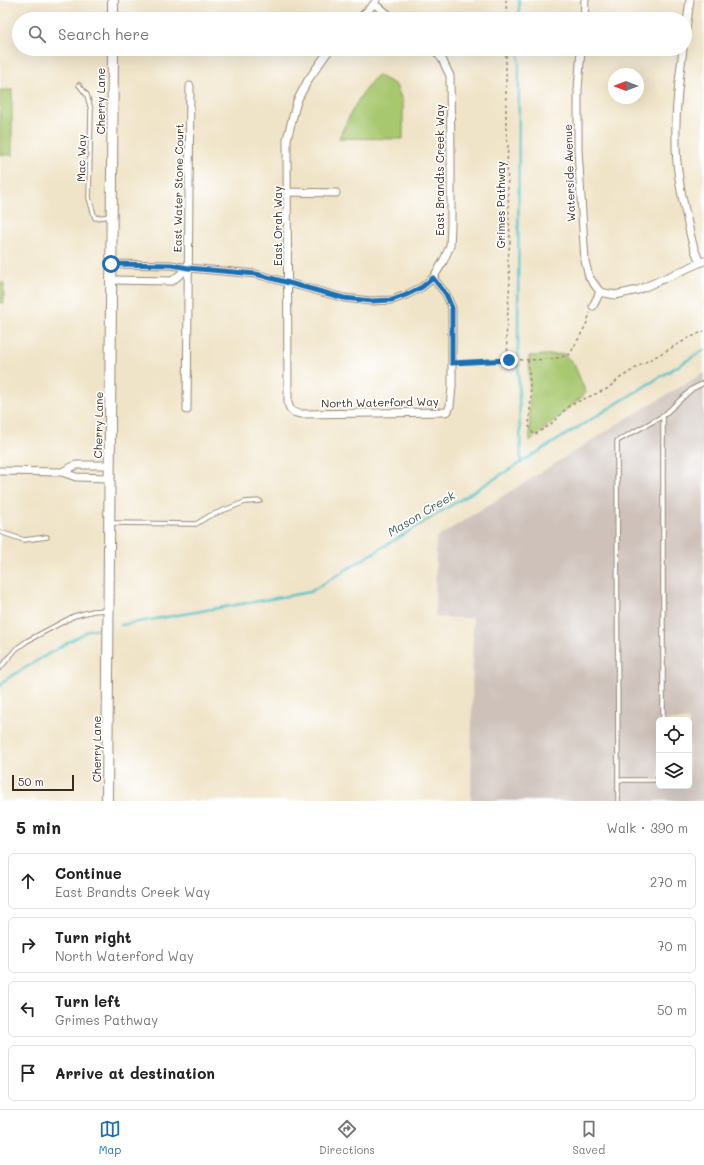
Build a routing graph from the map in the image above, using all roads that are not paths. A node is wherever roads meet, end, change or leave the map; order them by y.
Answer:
1 (113, 0) edge
2 (585, 0) edge
3 (690, 0) edge
4 (375, 2) edge
5 (113, 12) edge
6 (366, 12) edge
7 (387, 12) edge
8 (584, 12) edge
9 (688, 12) edge
10 (113, 56) edge
11 (325, 56) edge
12 (440, 56) edge
13 (580, 56) edge
14 (682, 56) edge
15 (79, 85) dead end
16 (190, 86) dead end
17 (287, 192) junction
18 (336, 193) dead end
19 (112, 216) junction
20 (702, 261) edge
21 (111, 264) junction
22 (188, 268) junction
23 (433, 278) junction
24 (111, 280) junction
25 (288, 283) junction
26 (600, 292) junction
27 (593, 306) road end
28 (704, 382) edge
29 (187, 410) dead end
30 (292, 412) joint
31 (663, 416) junction
32 (110, 465) junction
33 (0, 471) edge
34 (62, 472) junction
35 (109, 478) junction
36 (260, 501) dead end
37 (109, 523) junction
38 (0, 532) edge
39 (47, 537) dead end
40 (108, 609) junction
41 (0, 668) edge
42 (663, 717) edge
43 (618, 780) junction
44 (656, 780) edge
45 (107, 801) edge
46 (618, 801) edge

1 - 5 main road
2 - 8 street
3 - 9 street
4 - 6 street
4 - 7 street
10 - 19 main road, Cherry Lane
11 - 17 street, East Orah Way
12 - 23 street, East Brandts Creek Way
13 - 26 street, Waterside Avenue
14 - 20 street
15 - 19 lane, Mac Way
16 - 22 street, East Water Stone Court
17 - 18 street
17 - 25 street, East Orah Way
19 - 21 main road, Cherry Lane
20 - 26 street
21 - 22 street, East Brandts Creek Way
21 - 24 main road, Cherry Lane
22 - 24 street
22 - 25 street, East Brandts Creek Way
22 - 29 street, East Water Stone Court
23 - 25 street, East Brandts Creek Way
23 - 30 street, North Waterford Way
24 - 32 main road, Cherry Lane
25 - 30 street, East Orah Way
26 - 27 street
28 - 31 lane
31 - 42 lane
31 - 43 lane
32 - 34 street
32 - 35 main road, Cherry Lane
33 - 34 street
34 - 35 street
35 - 37 main road, Cherry Lane
36 - 37 lane
37 - 40 main road, Cherry Lane
38 - 39 lane
40 - 41 lane
40 - 45 main road, Cherry Lane
43 - 44 lane
43 - 46 lane

